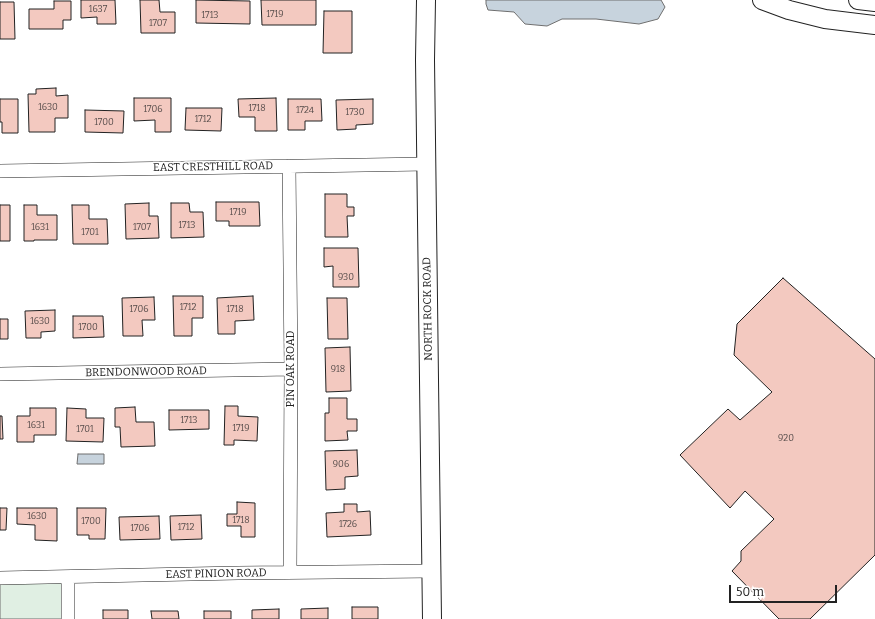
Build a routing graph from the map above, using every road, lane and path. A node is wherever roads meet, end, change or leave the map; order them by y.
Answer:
1 (426, 0) edge
2 (762, 0) edge
3 (858, 0) edge
4 (875, 2) edge
5 (875, 25) edge
6 (426, 164) junction
7 (289, 166) junction
8 (0, 171) edge
9 (291, 369) junction
10 (0, 374) edge
11 (431, 571) junction
12 (290, 572) junction
13 (68, 577) junction
14 (0, 578) edge
15 (68, 619) edge
16 (432, 619) edge

1 - 6 main road, NORTH ROCK ROAD
2 - 5 main road
3 - 4 main road
6 - 7 street, EAST CRESTHILL ROAD
6 - 11 main road, NORTH ROCK ROAD
7 - 8 street, EAST CRESTHILL ROAD
7 - 9 street, PIN OAK ROAD
9 - 10 street, BRENDONWOOD ROAD
9 - 12 street, PIN OAK ROAD
11 - 12 street, EAST PINION ROAD
11 - 16 main road, NORTH ROCK ROAD
12 - 13 street, EAST PINION ROAD
13 - 14 street, EAST PINION ROAD
13 - 15 street

